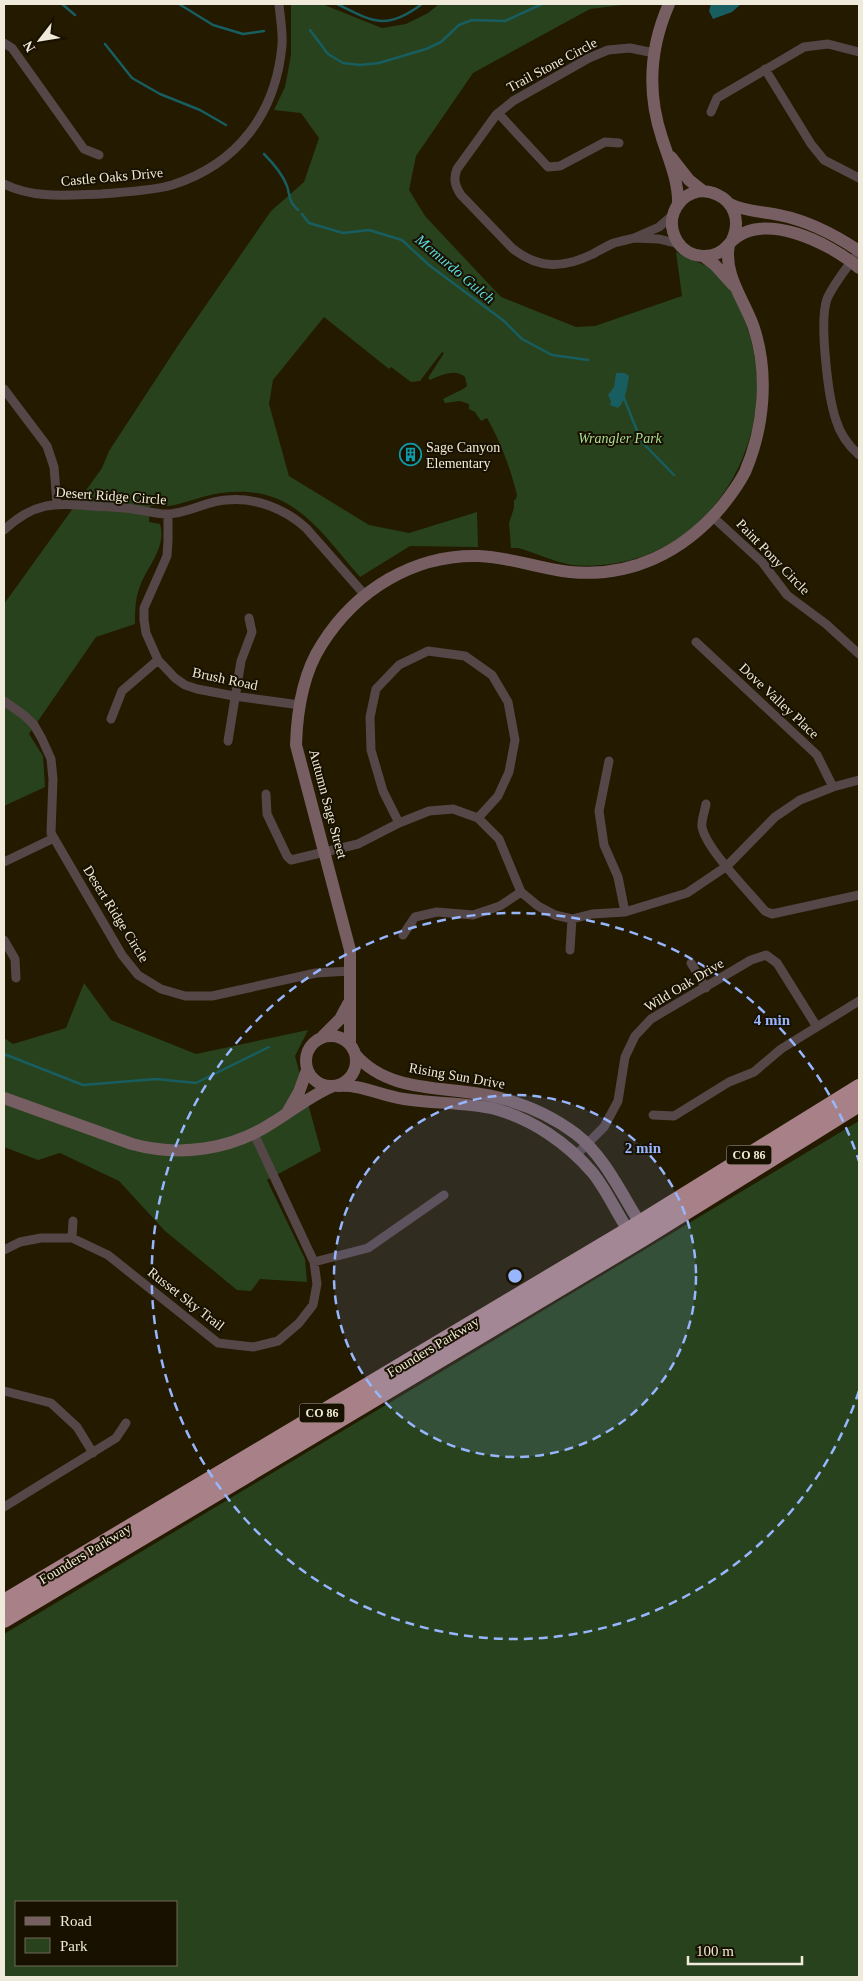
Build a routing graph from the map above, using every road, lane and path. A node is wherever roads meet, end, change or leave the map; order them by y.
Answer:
1 (279, 4) edge
2 (669, 4) edge
3 (4, 43) edge
4 (859, 52) edge
5 (654, 53) junction
6 (765, 69) junction
7 (710, 112) dead end
8 (498, 113) junction
9 (619, 143) dead end
10 (667, 152) junction
11 (99, 155) dead end
12 (859, 178) edge
13 (4, 184) edge
14 (703, 191) junction
15 (730, 204) junction
16 (675, 210) junction
17 (634, 238) junction
18 (731, 243) junction
19 (679, 244) junction
20 (703, 256) junction
21 (857, 260) edge
22 (735, 287) junction
23 (4, 388) edge
24 (859, 455) edge
25 (58, 504) junction
26 (168, 514) junction
27 (713, 517) junction
28 (4, 530) edge
29 (364, 594) junction
30 (249, 618) dead end
31 (696, 642) dead end
32 (859, 654) edge
33 (158, 660) junction
34 (234, 696) junction
35 (4, 701) edge
36 (300, 705) junction
37 (111, 719) dead end
38 (228, 741) dead end
39 (609, 761) dead end
40 (859, 780) edge
41 (833, 787) junction
42 (266, 794) dead end
43 (706, 804) dead end
44 (478, 818) junction
45 (399, 823) junction
46 (54, 838) junction
47 (324, 852) junction
48 (4, 862) edge
49 (727, 866) junction
50 (522, 892) junction
51 (859, 895) edge
52 (625, 912) junction
53 (572, 919) junction
54 (404, 935) dead end
55 (4, 940) edge
56 (570, 950) dead end
57 (691, 963) dead end
58 (350, 971) junction
59 (16, 978) dead end
60 (706, 988) junction
61 (859, 1001) edge
62 (349, 1002) junction
63 (817, 1027) junction
64 (323, 1036) junction
65 (352, 1049) junction
66 (307, 1070) junction
67 (334, 1086) junction
68 (859, 1087) edge
69 (4, 1098) edge
70 (859, 1104) edge
71 (286, 1115) junction
72 (653, 1115) dead end
73 (254, 1134) junction
74 (587, 1146) junction
75 (576, 1155) junction
76 (444, 1195) dead end
77 (73, 1221) dead end
78 (637, 1230) junction
79 (72, 1238) junction
80 (4, 1250) edge
81 (314, 1262) junction
82 (4, 1391) edge
83 (126, 1423) dead end
84 (93, 1452) junction
85 (4, 1507) edge
86 (4, 1602) edge
87 (4, 1620) edge

1 - 13 street, Castle Oaks Drive
2 - 5 street
3 - 11 street
4 - 6 street
5 - 8 street, Trail Stone Circle
5 - 10 street
6 - 7 street
6 - 12 street
8 - 9 street
8 - 17 street, Trail Stone Circle
10 - 14 street
10 - 16 street
14 - 15 street
14 - 16 street
15 - 18 street
15 - 21 street
16 - 17 street, Trail Stone Circle
16 - 19 street
17 - 19 street, Trail Stone Circle
18 - 20 street
18 - 21 street
18 - 22 street, Autumn Sage Street
19 - 20 street
20 - 22 street, Autumn Sage Street
21 - 24 street
22 - 27 street, Autumn Sage Street
23 - 25 street
25 - 26 street, Desert Ridge Circle
25 - 28 street, Desert Ridge Circle
26 - 29 street, Desert Ridge Circle
26 - 33 street, Brush Road
27 - 29 street, Autumn Sage Street
27 - 32 street, Paint Pony Circle
29 - 36 street, Autumn Sage Street
30 - 34 street
31 - 41 street, Dove Valley Place
33 - 34 street, Brush Road
33 - 37 street
34 - 36 street, Brush Road
34 - 38 street
35 - 46 street, Desert Ridge Circle
36 - 47 street, Autumn Sage Street
39 - 52 street
40 - 41 street
41 - 49 street
42 - 47 street
43 - 49 street
44 - 45 street
44 - 45 street
44 - 50 street
45 - 47 street
46 - 48 street
46 - 58 street, Desert Ridge Circle
47 - 58 street, Autumn Sage Street
49 - 51 street
49 - 52 street
50 - 53 street
50 - 54 street
52 - 53 street
53 - 56 street
55 - 59 street
57 - 60 street
58 - 62 street, Autumn Sage Street
60 - 63 street, Wild Oak Drive
60 - 74 street, Wild Oak Drive
61 - 63 street
62 - 64 street, Autumn Sage Street
62 - 65 street, Autumn Sage Street
63 - 72 street
64 - 65 street
64 - 66 street
65 - 67 street
65 - 74 street, Rising Sun Drive
66 - 67 street
66 - 71 street
67 - 71 street
67 - 75 street, Rising Sun Drive
68 - 78 highway, Founders Parkway / CO 86
69 - 73 street
70 - 78 highway, Founders Parkway / CO 86
71 - 73 street
73 - 81 street, Russet Sky Trail
74 - 75 street, Wild Oak Drive
74 - 78 street, Rising Sun Drive
75 - 78 street, Rising Sun Drive
76 - 81 street
77 - 79 street
78 - 86 highway, Founders Parkway / CO 86
78 - 87 highway, Founders Parkway / CO 86
79 - 80 street, Russet Sky Trail
79 - 81 street, Russet Sky Trail
82 - 84 street
83 - 84 street
84 - 85 street

